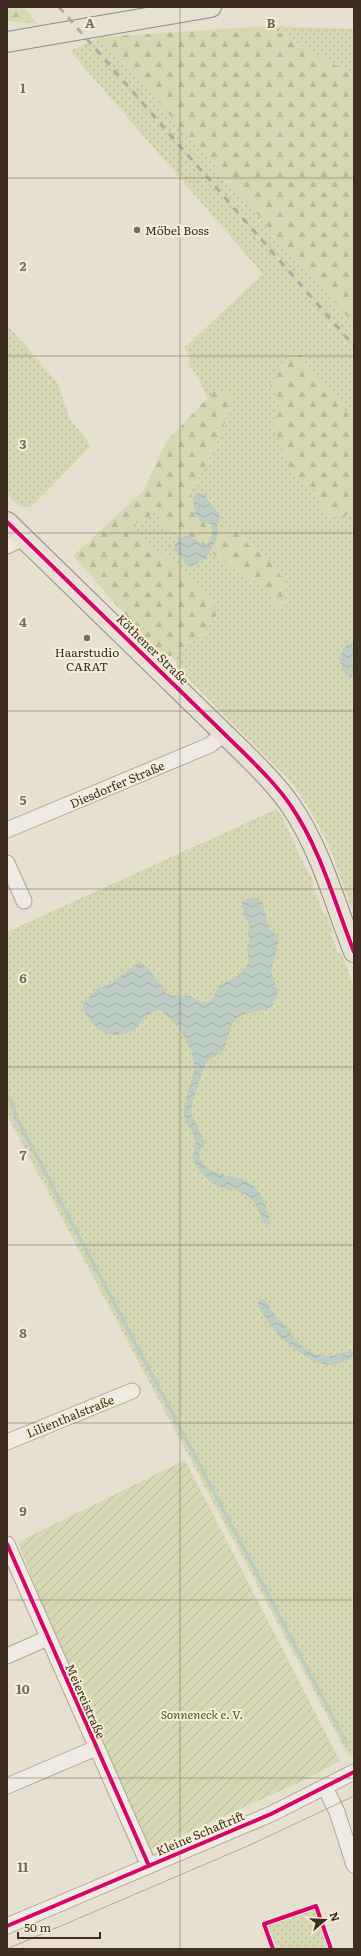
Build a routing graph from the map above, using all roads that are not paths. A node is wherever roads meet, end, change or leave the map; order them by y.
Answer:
1 (211, 7) edge
2 (7, 42) edge
3 (7, 522) edge
4 (16, 542) edge
5 (224, 734) junction
6 (7, 830) edge
7 (7, 863) edge
8 (24, 901) dead end
9 (354, 952) edge
10 (132, 1391) dead end
11 (7, 1442) edge
12 (7, 1544) edge
13 (48, 1638) junction
14 (7, 1656) edge
15 (96, 1748) junction
16 (354, 1772) edge
17 (7, 1786) edge
18 (325, 1787) junction
19 (354, 1865) edge
20 (149, 1866) junction
21 (7, 1926) edge

1 - 2 main road
3 - 4 main road, Köthener Straße
4 - 5 main road, Köthener Straße
5 - 6 street, Diesdorfer Straße
5 - 9 main road, Köthener Straße
7 - 8 street
10 - 11 street, Lilienthalstraße
12 - 13 street, Meiereistraße
13 - 14 street
13 - 15 street, Meiereistraße
15 - 17 street
15 - 20 street, Meiereistraße
16 - 18 street, Kleine Schaftrift
18 - 19 street
18 - 20 street, Kleine Schaftrift
20 - 21 street, Kleine Schaftrift

